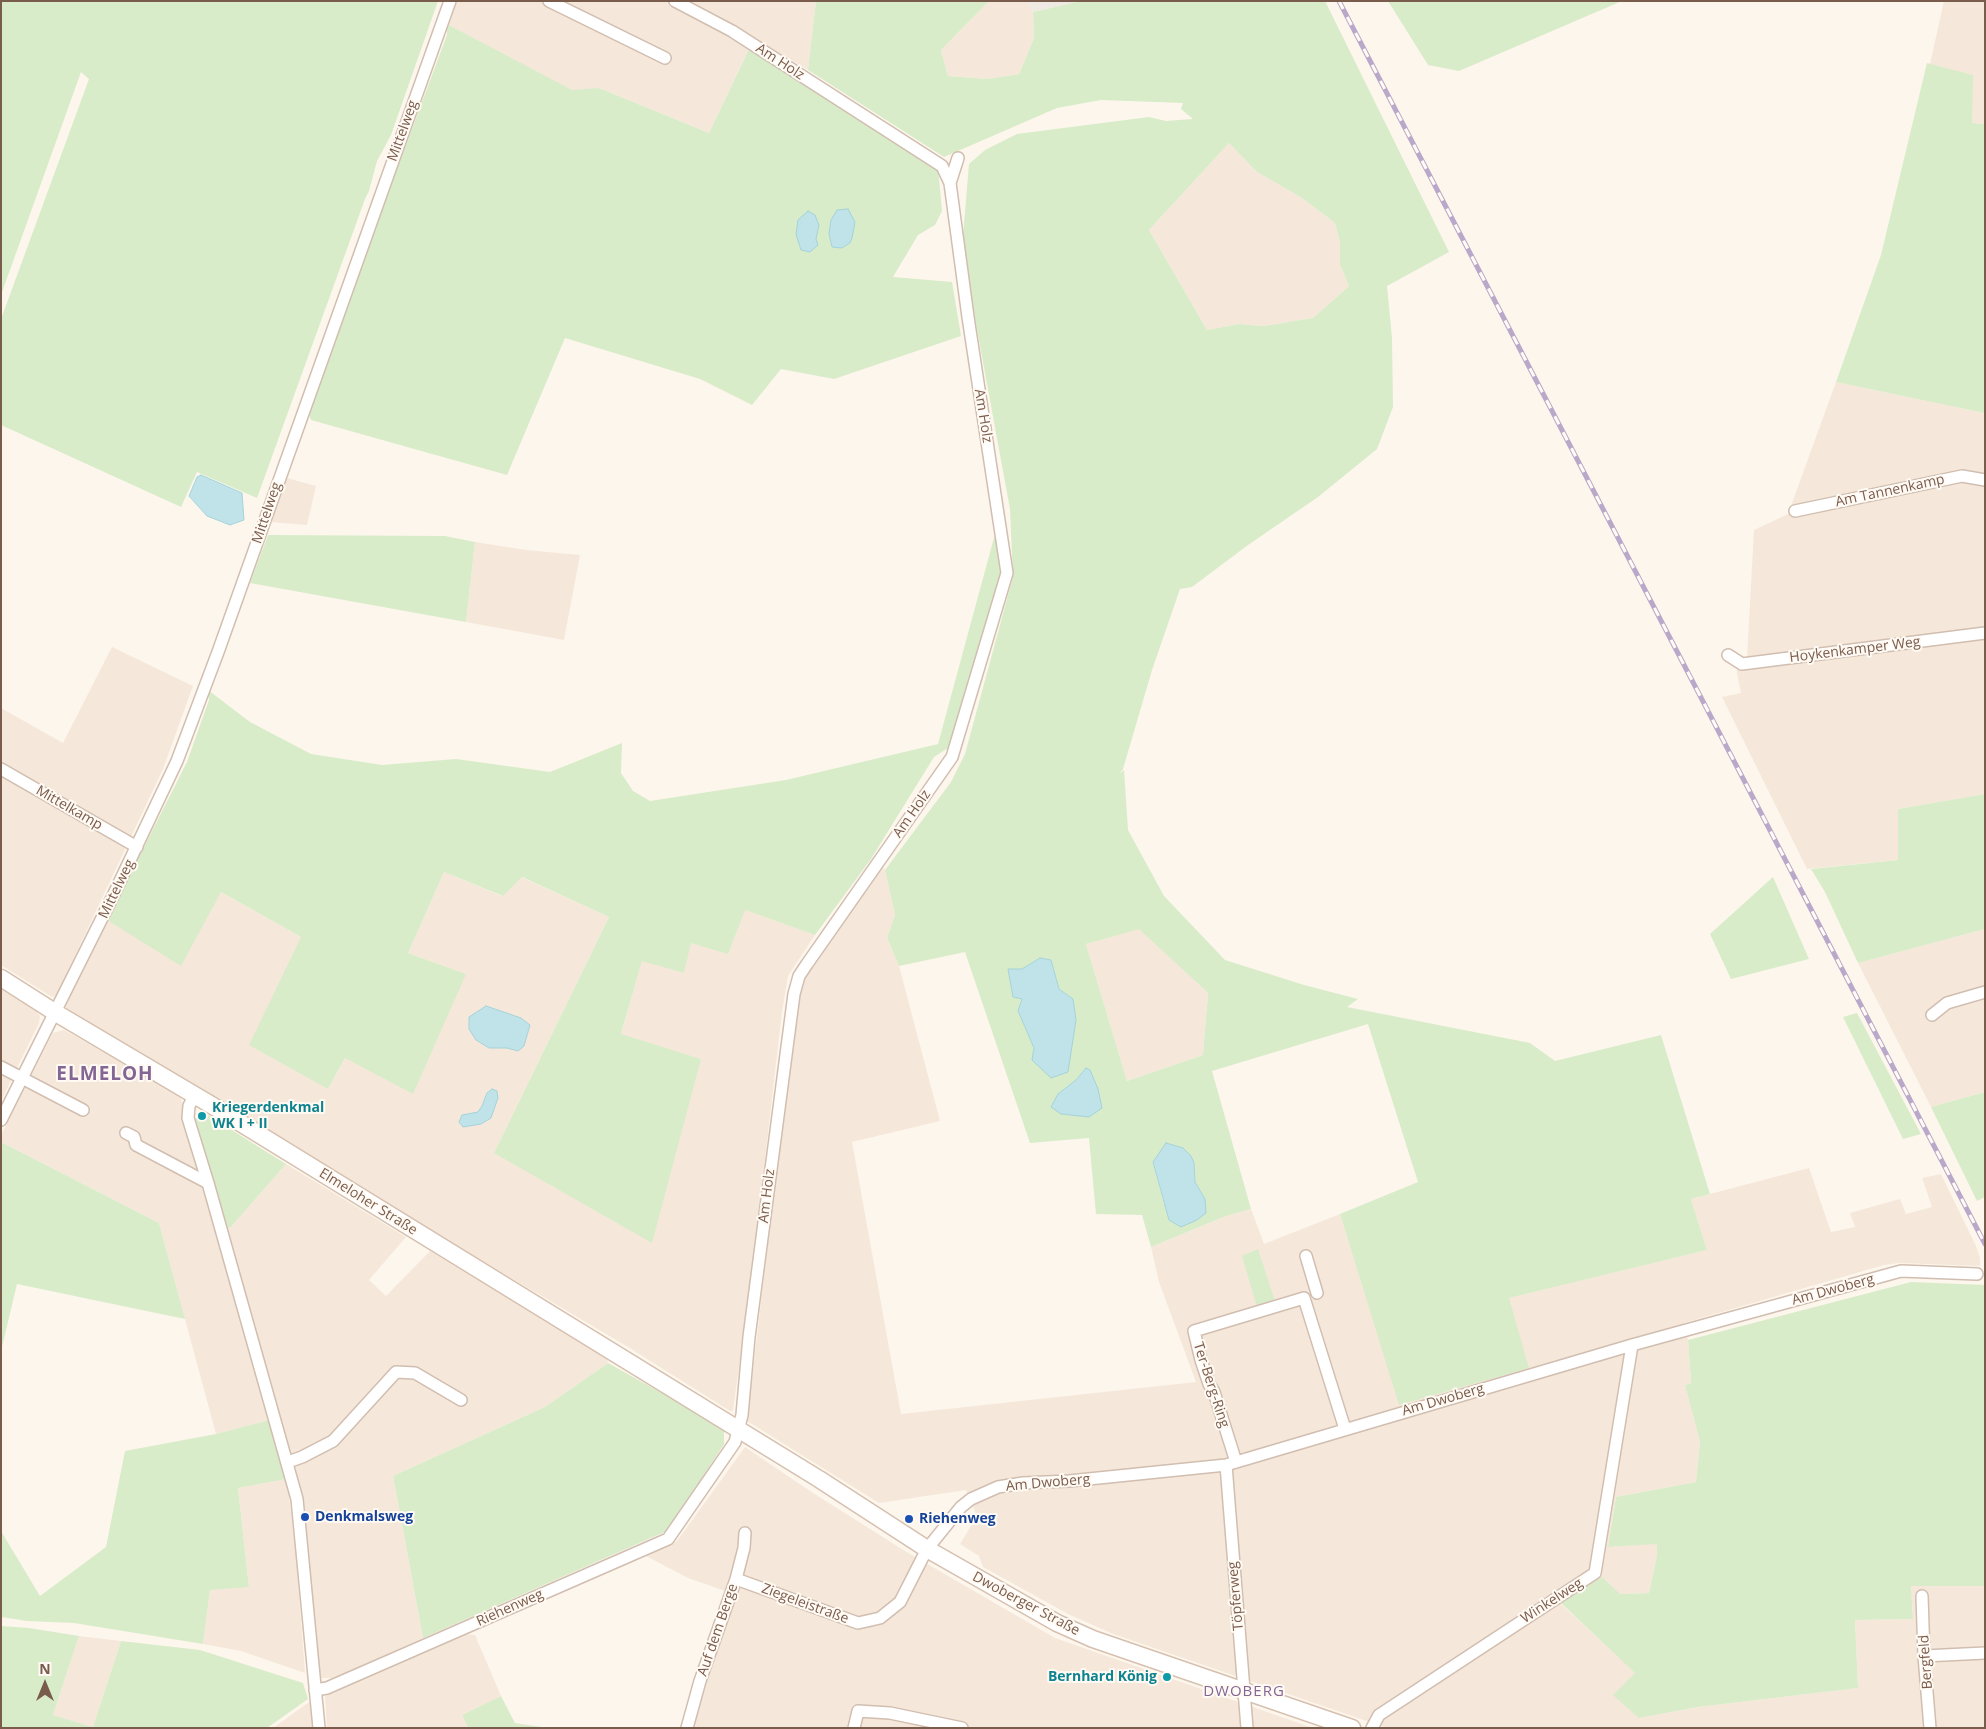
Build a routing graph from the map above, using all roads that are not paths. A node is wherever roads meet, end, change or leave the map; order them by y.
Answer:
1 (450, 1) edge
2 (549, 1) edge
3 (675, 1) edge
4 (665, 58) dead end
5 (958, 158) dead end
6 (950, 183) junction
7 (1985, 480) edge
8 (1795, 511) dead end
9 (1985, 633) edge
10 (1728, 655) dead end
11 (1, 769) edge
12 (137, 847) junction
13 (1, 978) edge
14 (1985, 992) edge
15 (56, 1013) junction
16 (1932, 1015) dead end
17 (1, 1066) edge
18 (22, 1078) junction
19 (194, 1096) junction
20 (83, 1110) dead end
21 (1, 1120) edge
22 (126, 1133) dead end
23 (208, 1183) junction
24 (1306, 1256) dead end
25 (1977, 1274) dead end
26 (1304, 1298) junction
27 (1632, 1345) junction
28 (461, 1400) dead end
29 (736, 1429) junction
30 (1345, 1429) junction
31 (754, 1439) joint
32 (288, 1462) junction
33 (1231, 1463) junction
34 (745, 1532) dead end
35 (927, 1549) junction
36 (736, 1579) junction
37 (1922, 1596) dead end
38 (1985, 1653) edge
39 (1924, 1656) junction
40 (315, 1690) junction
41 (1244, 1692) junction
42 (319, 1728) edge
43 (687, 1728) edge
44 (854, 1728) edge
45 (962, 1728) edge
46 (1247, 1728) edge
47 (1352, 1728) edge
48 (1372, 1728) edge
49 (1930, 1728) edge

1 - 12 street, Mittelweg
2 - 4 street
3 - 6 street, Am Holz
5 - 6 street, Am Holz
6 - 29 street, Am Holz
7 - 8 street, Am Tannenkamp
9 - 10 street, Hoykenkamper Weg
11 - 12 street, Mittelkamp
12 - 15 street, Mittelweg
13 - 15 street, Elmeloher Straße
14 - 16 street
15 - 18 street, Mittelweg
15 - 19 street, Elmeloher Straße
17 - 18 street
18 - 20 street
18 - 21 street, Mittelweg
19 - 23 street
19 - 29 street, Elmeloher Straße
22 - 23 street
23 - 32 street
24 - 26 street, Ter-Berg-Ring
25 - 27 street, Am Dwoberg
26 - 30 street
26 - 33 street, Ter-Berg-Ring
27 - 30 street, Am Dwoberg
27 - 48 street, Winkelweg
28 - 32 street
29 - 31 street, Elmeloher Straße
29 - 40 street, Riehenweg
30 - 33 street, Am Dwoberg
31 - 35 street, Dwoberger Straße
32 - 40 street
33 - 35 street, Am Dwoberg
33 - 41 street, Töpferweg
34 - 36 street, Auf dem Berge
35 - 36 street, Ziegeleistraße
35 - 41 street, Dwoberger Straße
36 - 43 street, Auf dem Berge
37 - 39 street, Bergfeld
38 - 39 street
39 - 49 street, Bergfeld
40 - 42 street
41 - 46 street, Töpferweg
41 - 47 street, Dwoberger Straße
44 - 45 street

